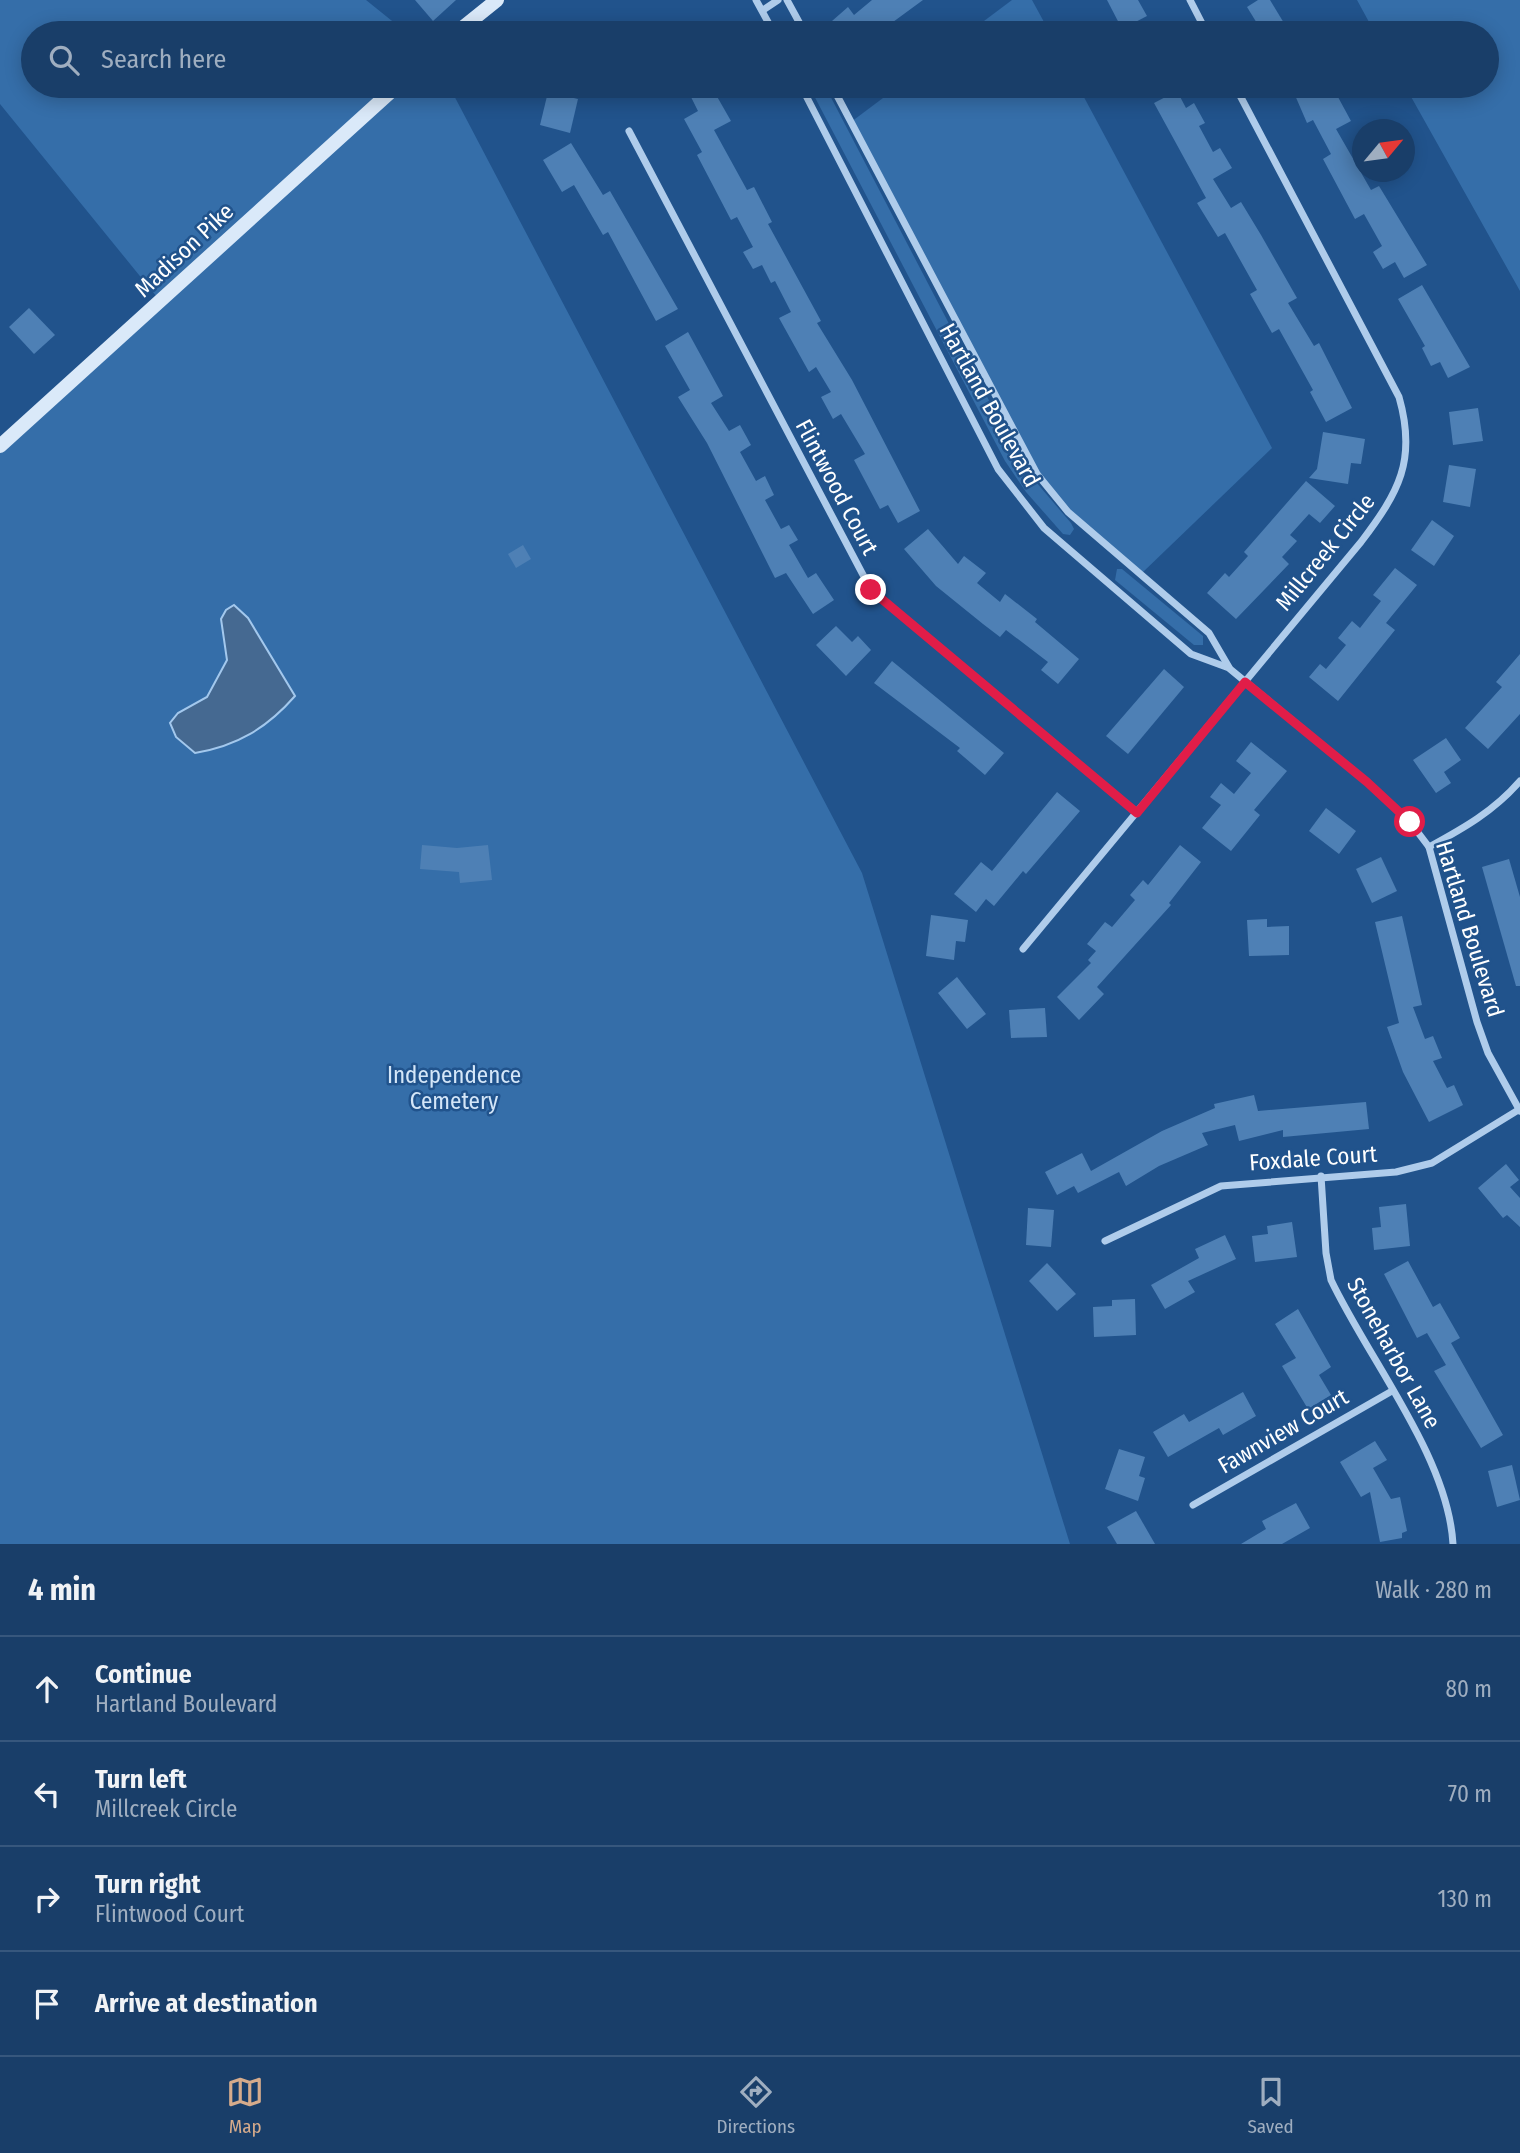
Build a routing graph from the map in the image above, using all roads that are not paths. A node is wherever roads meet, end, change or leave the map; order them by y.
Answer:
1 (497, 0) edge
2 (756, 0) edge
3 (778, 0) edge
4 (787, 0) edge
5 (1189, 0) edge
6 (763, 10) junction
7 (471, 21) edge
8 (768, 21) edge
9 (798, 21) edge
10 (1200, 21) edge
11 (384, 98) edge
12 (808, 98) edge
13 (838, 98) edge
14 (1241, 98) edge
15 (629, 131) dead end
16 (0, 446) edge
17 (1230, 668) junction
18 (1245, 682) junction
19 (1520, 781) edge
20 (1137, 813) junction
21 (1429, 847) junction
22 (1023, 949) dead end
23 (1520, 1110) edge
24 (1321, 1176) junction
25 (1105, 1241) dead end
26 (1392, 1391) junction
27 (1193, 1505) dead end
28 (1453, 1544) edge

1 - 7 main road
2 - 6 street
3 - 6 street
4 - 9 street
5 - 10 street
6 - 8 street
11 - 16 main road, Madison Pike
12 - 17 street, Hartland Boulevard
13 - 17 street, Hartland Boulevard
14 - 18 street, Millcreek Circle
15 - 20 street, Flintwood Court
17 - 18 street, Hartland Boulevard
18 - 20 street, Millcreek Circle
18 - 21 street, Hartland Boulevard
19 - 21 street
20 - 22 street, Millcreek Circle
21 - 23 street, Hartland Boulevard
23 - 24 street, Foxdale Court
24 - 25 street, Foxdale Court
24 - 26 street, Stoneharbor Lane
26 - 27 street, Fawnview Court
26 - 28 street, Stoneharbor Lane

